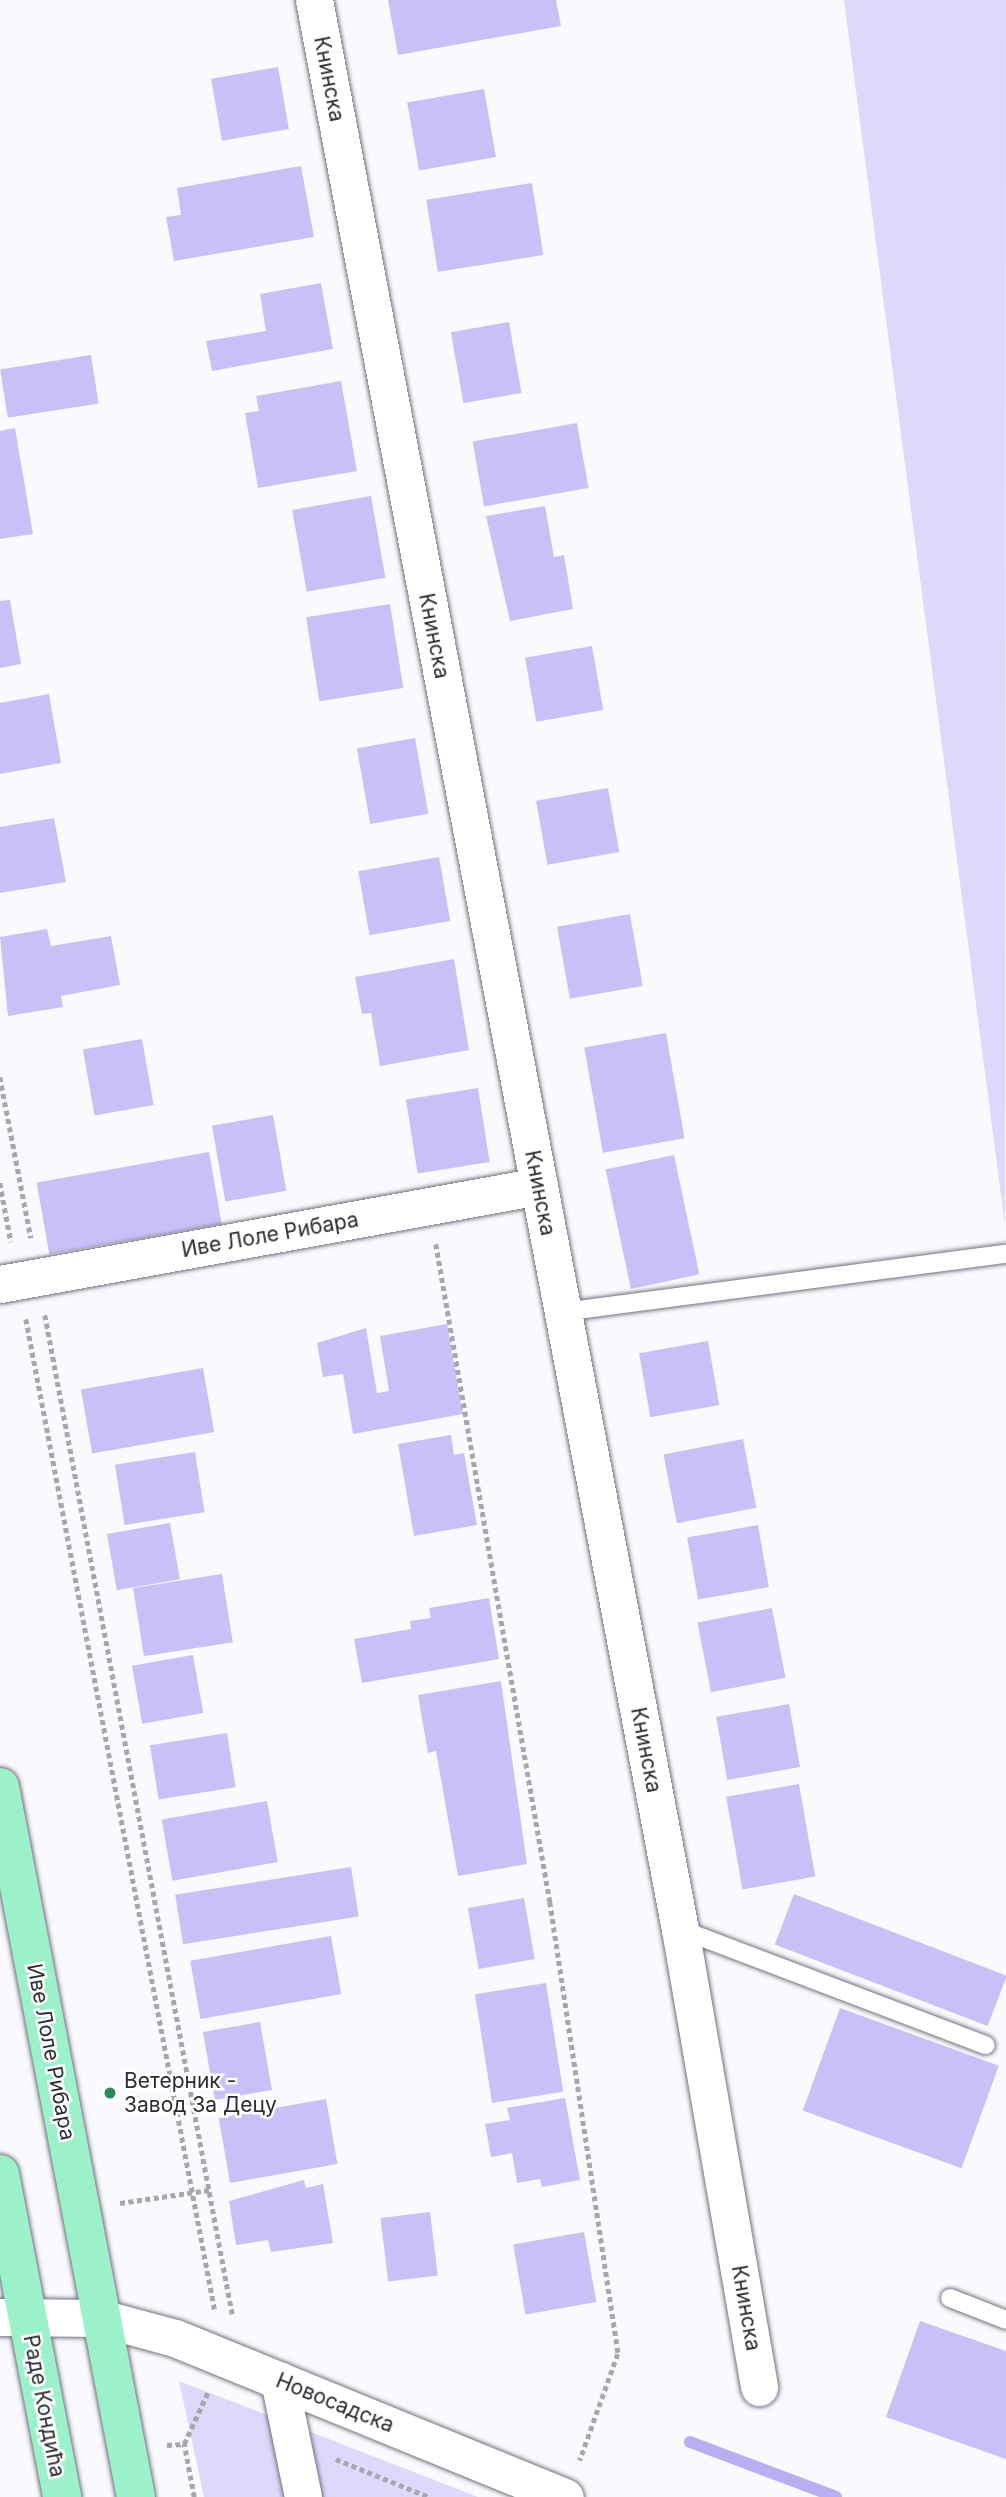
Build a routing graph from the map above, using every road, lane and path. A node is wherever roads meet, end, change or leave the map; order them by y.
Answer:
1 (314, 0) edge
2 (0, 1077) edge
3 (0, 1183) edge
4 (539, 1186) junction
5 (429, 1206) junction
6 (1006, 1254) edge
7 (19, 1281) edge
8 (563, 1312) junction
9 (0, 1787) edge
10 (680, 1929) junction
11 (986, 2045) dead end
12 (0, 2174) edge
13 (950, 2298) dead end
14 (13, 2316) edge
15 (100, 2318) junction
16 (1006, 2320) edge
17 (233, 2361) junction
18 (279, 2380) junction
19 (759, 2387) dead end
20 (292, 2442) junction
21 (570, 2484) edge
22 (62, 2497) edge
23 (136, 2497) edge
24 (194, 2497) edge
25 (303, 2497) edge
26 (429, 2497) edge

1 - 4 street, Книнска
2 - 7 path
3 - 7 path
4 - 5 street, Иве Лоле Рибара
4 - 8 street, Книнска
5 - 7 street, Иве Лоле Рибара
5 - 21 path
6 - 8 lane
7 - 17 path
7 - 17 path
8 - 10 street, Книнска
9 - 15 main road, Иве Лоле Рибара
10 - 11 lane
10 - 19 street, Книнска
12 - 14 main road
13 - 16 lane
14 - 15 street, Новосадска
14 - 22 main road, Раде Кондића
15 - 17 street, Новосадска
15 - 23 main road
17 - 18 street, Новосадска
17 - 24 path
18 - 20 street
18 - 21 street, Новосадска
20 - 25 street
20 - 26 path

